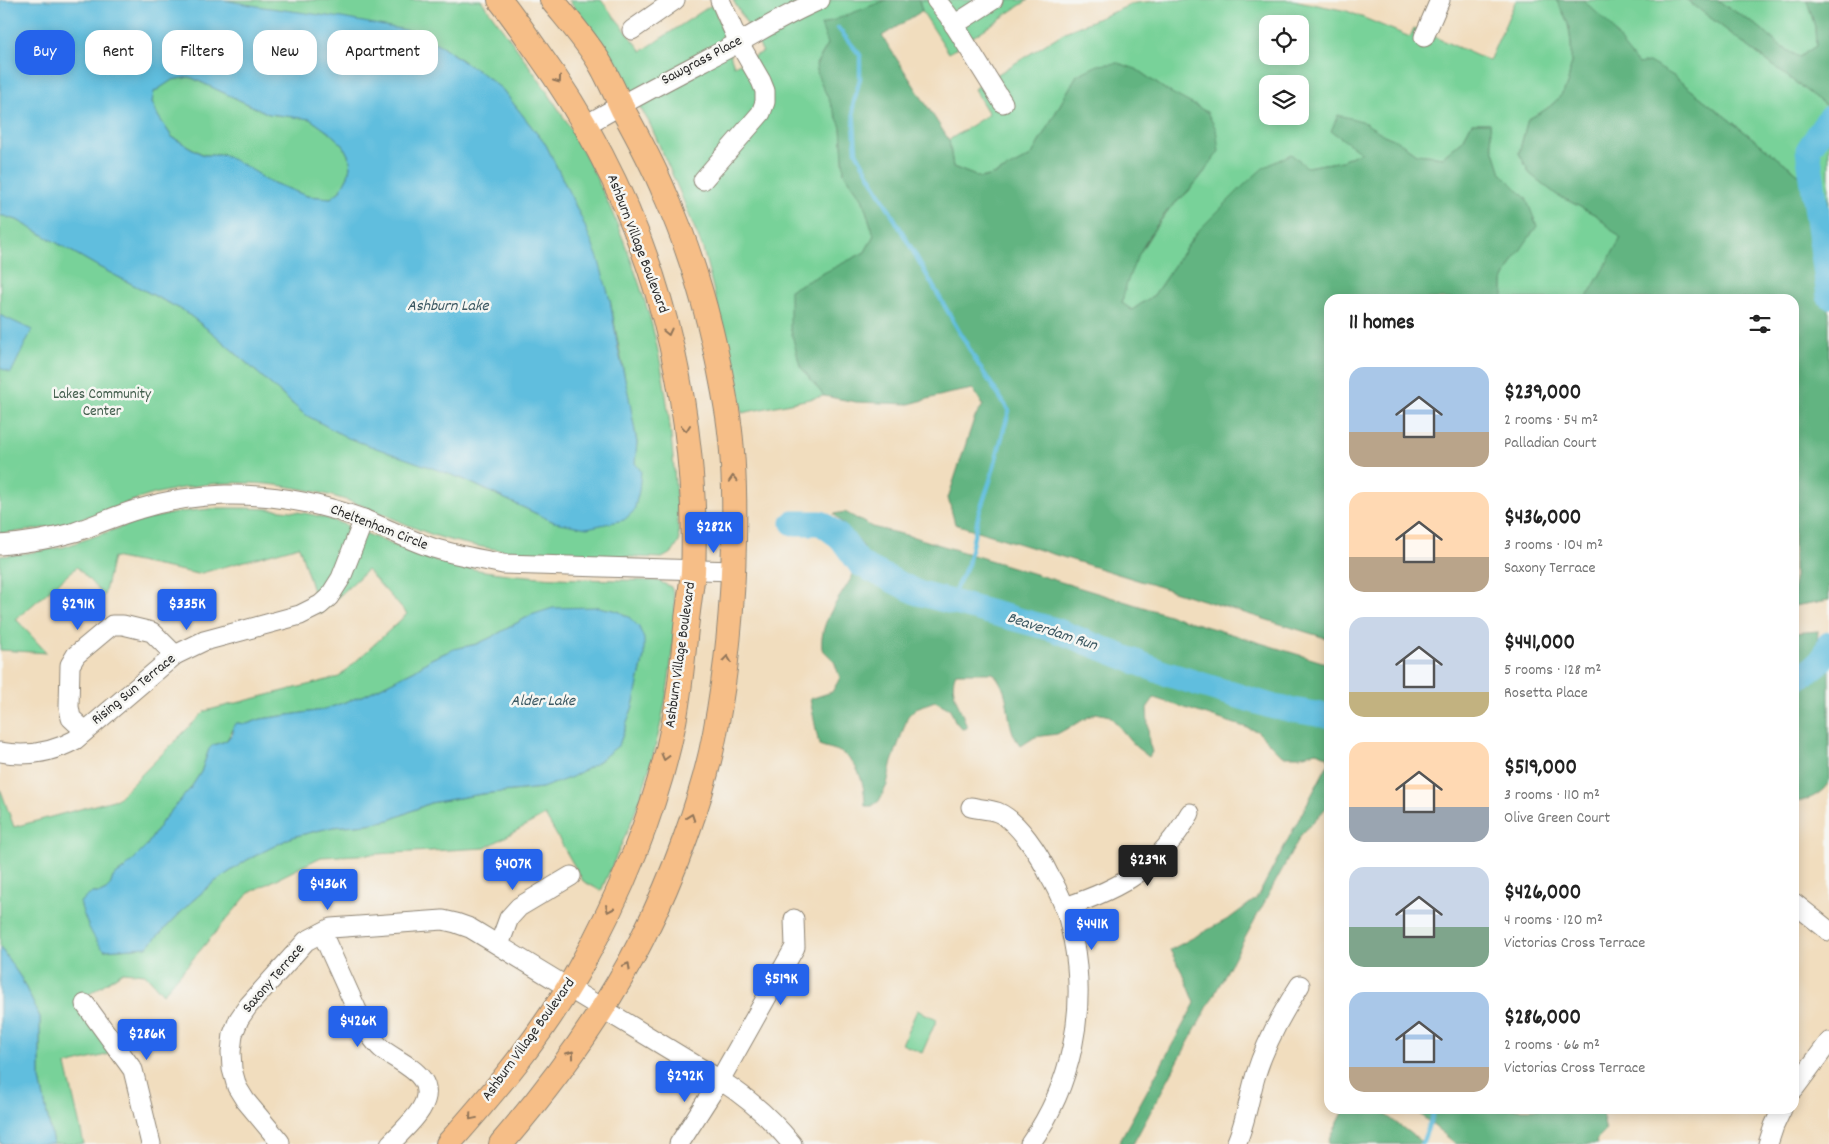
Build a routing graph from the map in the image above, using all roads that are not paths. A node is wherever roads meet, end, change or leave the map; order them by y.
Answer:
1 (500, 0) edge
2 (552, 0) edge
3 (675, 0) edge
4 (720, 0) edge
5 (820, 0) edge
6 (936, 0) edge
7 (993, 0) edge
8 (1440, 0) edge
9 (954, 25) junction
10 (632, 30) dead end
11 (1424, 37) dead end
12 (739, 42) junction
13 (1003, 103) dead end
14 (620, 104) junction
15 (586, 125) junction
16 (703, 180) dead end
17 (364, 519) junction
18 (0, 545) edge
19 (693, 570) junction
20 (734, 571) junction
21 (175, 655) junction
22 (85, 731) junction
23 (0, 752) edge
24 (971, 807) dead end
25 (1190, 813) dead end
26 (571, 876) dead end
27 (1065, 907) junction
28 (1799, 907) edge
29 (794, 919) dead end
30 (1829, 931) edge
31 (322, 933) junction
32 (499, 945) junction
33 (1300, 985) dead end
34 (568, 988) junction
35 (86, 1004) dead end
36 (602, 1008) junction
37 (1829, 1042) edge
38 (720, 1080) junction
39 (1799, 1082) edge
40 (1780, 1114) edge
41 (280, 1142) dead end
42 (151, 1144) edge
43 (390, 1144) edge
44 (448, 1144) edge
45 (501, 1144) edge
46 (680, 1144) edge
47 (792, 1144) edge
48 (1030, 1144) edge
49 (1236, 1144) edge
50 (1768, 1144) edge

1 -> 15 main road, Ashburn Village Boulevard
2 - 14 main road
3 - 10 street
4 - 12 street
5 - 12 street, Sawgrass Place
6 - 9 street
7 - 9 street
8 - 11 street
9 - 13 street
12 - 14 street, Sawgrass Place
12 - 16 street
14 - 15 street, Sawgrass Place
20 -> 14 main road
15 -> 19 main road, Ashburn Village Boulevard
17 - 18 street, Cheltenham Circle
17 - 19 street, Cheltenham Circle
17 - 21 street, Rising Sun Terrace
19 - 20 street, Cheltenham Circle
19 -> 34 main road, Ashburn Village Boulevard
36 -> 20 main road
21 - 22 street, Rising Sun Terrace
21 - 22 street
22 - 23 street, Rising Sun Terrace
24 - 27 street
25 - 27 street
26 - 32 street
27 - 48 street
28 - 30 street
29 - 38 street
31 - 32 street, Saxony Terrace
31 - 41 street, Saxony Terrace
31 - 43 street
32 - 34 street, Saxony Terrace
33 - 49 street
34 - 36 street, Saxony Terrace
34 -> 44 main road, Ashburn Village Boulevard
35 - 42 street
36 - 38 street, Saxony Terrace
45 -> 36 main road
37 - 39 street
38 - 46 street
38 - 47 street, Saxony Terrace
40 - 50 street

